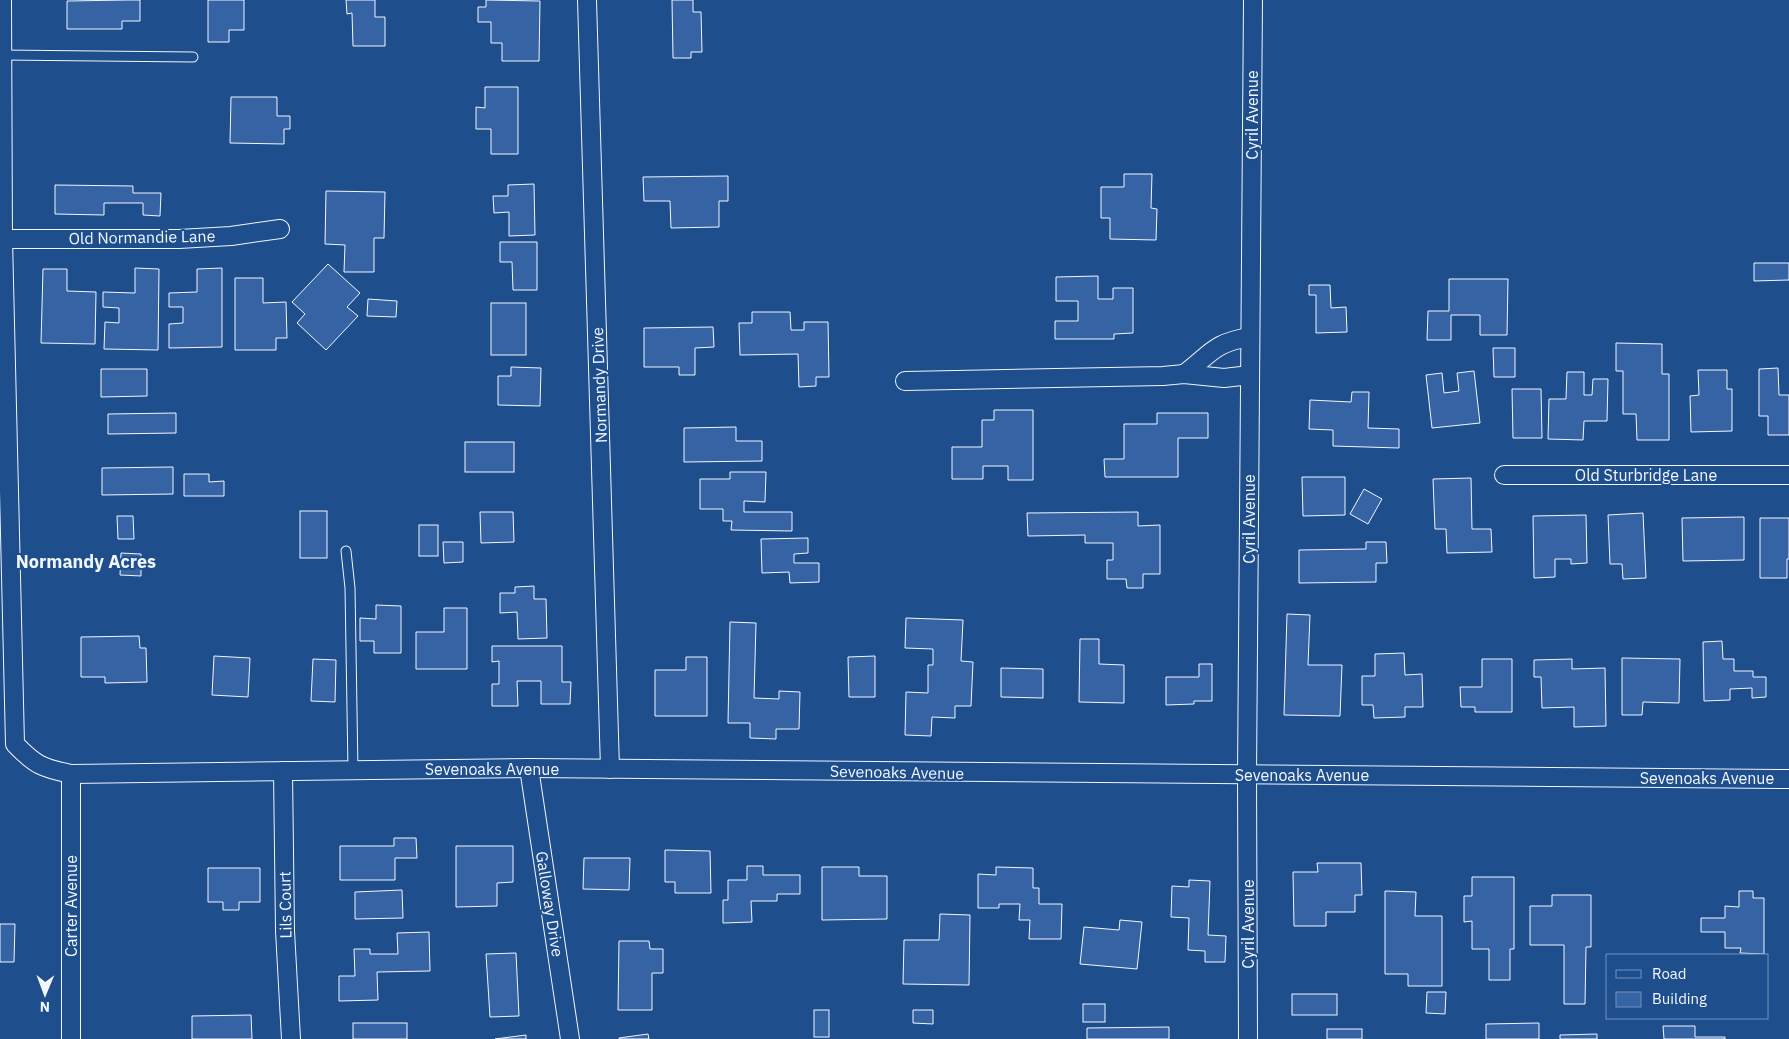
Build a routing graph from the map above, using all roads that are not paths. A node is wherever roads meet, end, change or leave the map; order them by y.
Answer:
1 (2, 0) edge
2 (588, 0) edge
3 (1253, 0) edge
4 (2, 55) junction
5 (193, 57) dead end
6 (280, 229) dead end
7 (3, 239) junction
8 (1250, 337) junction
9 (1184, 374) junction
10 (1250, 375) junction
11 (905, 381) dead end
12 (1504, 475) dead end
13 (1789, 475) edge
14 (346, 551) dead end
15 (529, 768) junction
16 (610, 769) junction
17 (353, 770) junction
18 (283, 771) junction
19 (71, 774) junction
20 (1247, 775) junction
21 (1789, 779) edge
22 (71, 1039) edge
23 (291, 1039) edge
24 (570, 1039) edge
25 (1248, 1039) edge

1 - 4 street
2 - 16 street, Normandy Drive
3 - 8 street, Cyril Avenue
4 - 5 lane
4 - 7 street
6 - 7 street, Old Normandie Lane
7 - 19 street, Sevenoaks Avenue
8 - 9 street
8 - 10 street, Cyril Avenue
9 - 10 street
9 - 11 street
10 - 20 street, Cyril Avenue
12 - 13 street, Old Sturbridge Lane
14 - 17 lane
15 - 16 street, Sevenoaks Avenue
15 - 17 street, Sevenoaks Avenue
15 - 24 street, Galloway Drive
16 - 20 street, Sevenoaks Avenue
17 - 18 street, Sevenoaks Avenue
18 - 19 street, Sevenoaks Avenue
18 - 23 street, Lils Court
19 - 22 street, Carter Avenue
20 - 21 street, Sevenoaks Avenue
20 - 25 street, Cyril Avenue

